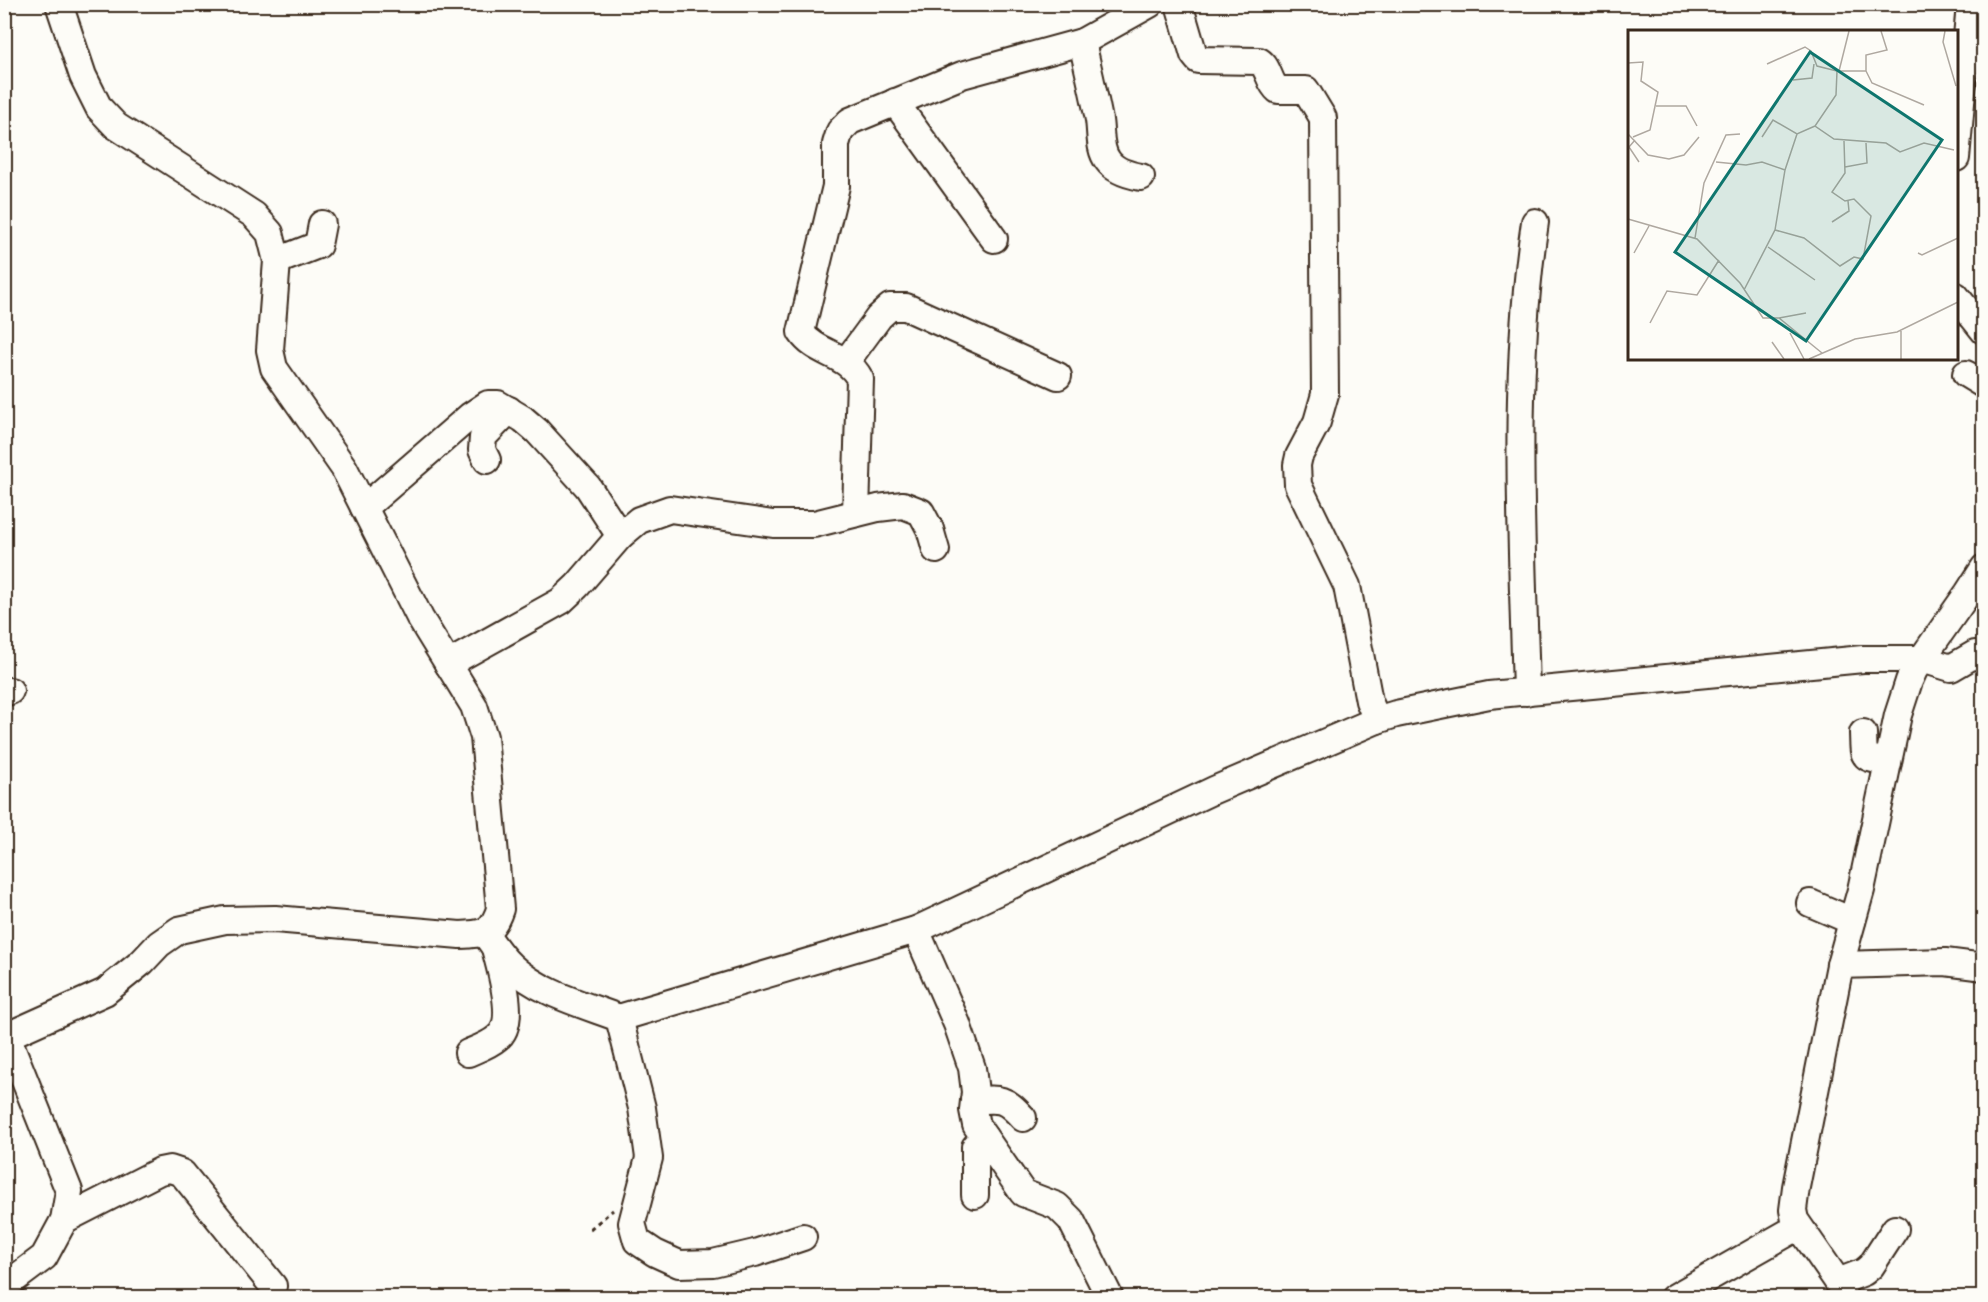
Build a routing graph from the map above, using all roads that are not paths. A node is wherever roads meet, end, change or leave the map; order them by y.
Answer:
1 (59, 4) edge
2 (1150, 4) edge
3 (1179, 4) edge
4 (1970, 4) edge
5 (1082, 42) junction
6 (895, 102) junction
7 (1958, 109) edge
8 (1141, 177) dead end
9 (1535, 222) dead end
10 (322, 224) dead end
11 (994, 239) dead end
12 (277, 261) junction
13 (1958, 299) edge
14 (1983, 331) edge
15 (846, 362) junction
16 (1058, 376) dead end
17 (509, 410) junction
18 (488, 460) dead end
19 (364, 508) junction
20 (856, 513) junction
21 (620, 536) junction
22 (936, 550) dead end
23 (1983, 568) edge
24 (1975, 654) dead end
25 (1922, 659) junction
26 (448, 664) junction
27 (1526, 692) junction
28 (1377, 720) junction
29 (1863, 733) dead end
30 (1888, 762) junction
31 (1810, 903) dead end
32 (1852, 921) junction
33 (916, 930) junction
34 (490, 940) junction
35 (1840, 965) junction
36 (1983, 967) edge
37 (619, 1018) junction
38 (5, 1032) edge
39 (468, 1053) dead end
40 (974, 1101) junction
41 (1023, 1118) dead end
42 (984, 1137) junction
43 (975, 1195) dead end
44 (64, 1220) junction
45 (1798, 1227) junction
46 (1894, 1229) dead end
47 (803, 1237) dead end
48 (273, 1286) dead end
49 (4, 1287) edge
50 (1841, 1290) edge
51 (1110, 1298) edge
52 (1673, 1298) edge

1 - 12 street
2 - 5 street
3 - 28 street
4 - 7 street
5 - 6 street
5 - 8 street
6 - 11 street
6 - 15 street
9 - 27 street
10 - 12 street
12 - 19 street
13 - 14 street
15 - 16 street
15 - 20 street
17 - 18 street
17 - 19 street
17 - 21 street
19 - 26 street
20 - 21 street
20 - 22 street
21 - 26 street
23 - 25 street
24 - 25 street
25 - 27 street
25 - 30 street
26 - 34 street
27 - 28 street
28 - 33 street
29 - 30 street
30 - 32 street
31 - 32 street
32 - 35 street
33 - 37 street
33 - 40 street
34 - 37 street
34 - 38 street
34 - 39 street
35 - 36 street
35 - 45 street
37 - 47 street
38 - 44 street
40 - 41 street
40 - 42 street
42 - 43 street
42 - 51 street
44 - 48 street
44 - 49 street
45 - 50 street
45 - 52 street
46 - 50 street

